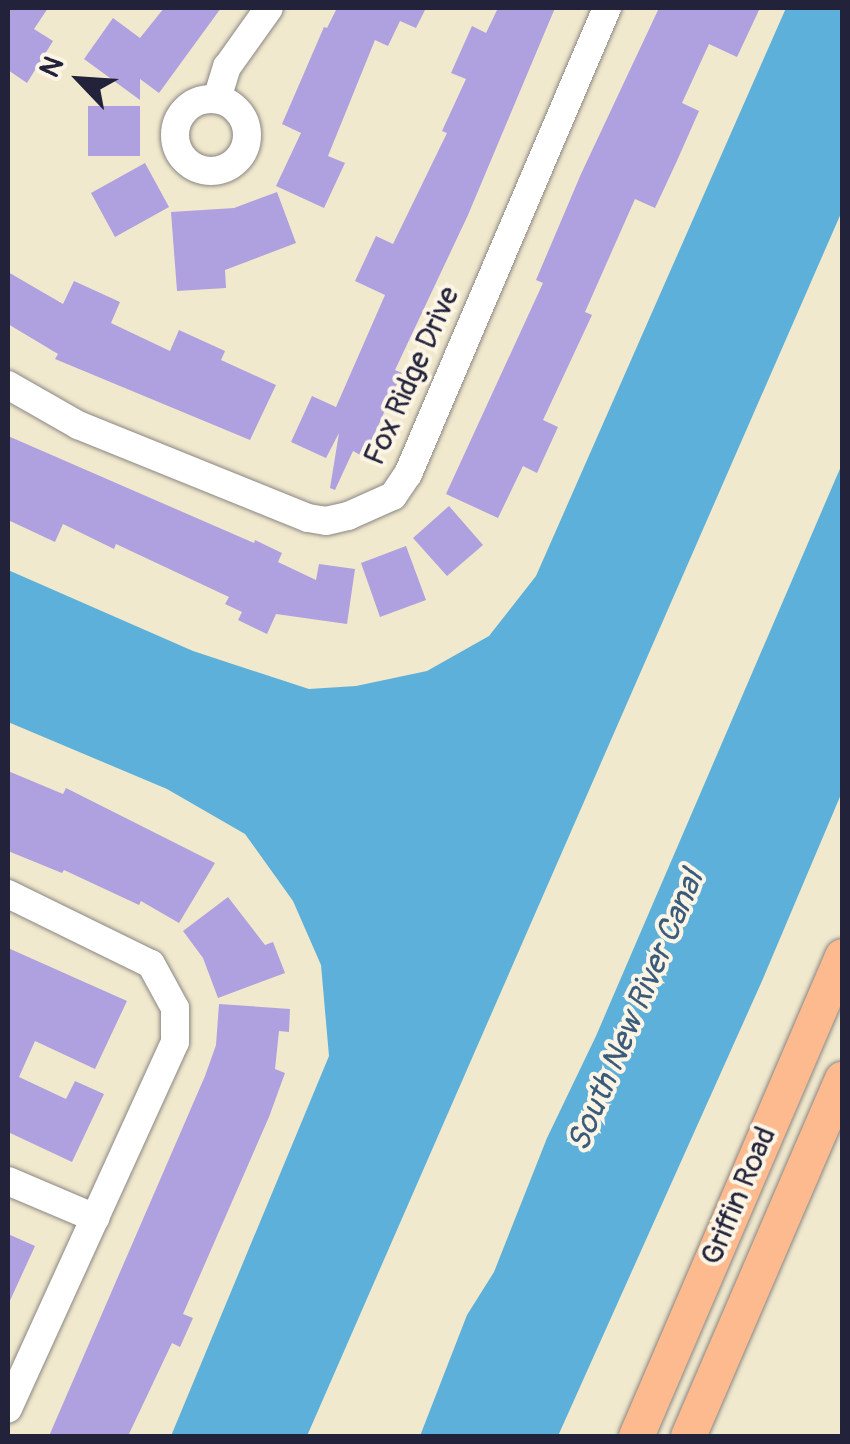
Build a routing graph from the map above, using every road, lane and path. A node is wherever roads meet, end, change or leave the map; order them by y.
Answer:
1 (269, 8) edge
2 (608, 8) edge
3 (217, 99) dead end
4 (8, 386) edge
5 (8, 894) edge
6 (842, 956) edge
7 (842, 1079) edge
8 (8, 1181) edge
9 (95, 1218) junction
10 (8, 1409) edge
11 (640, 1428) edge
12 (685, 1436) edge

1 - 3 street
2 - 4 street, Fox Ridge Drive
5 - 9 street
6 - 11 main road, Griffin Road
7 - 12 main road, Griffin Road
8 - 9 street
9 - 10 street
11 - 12 main road

